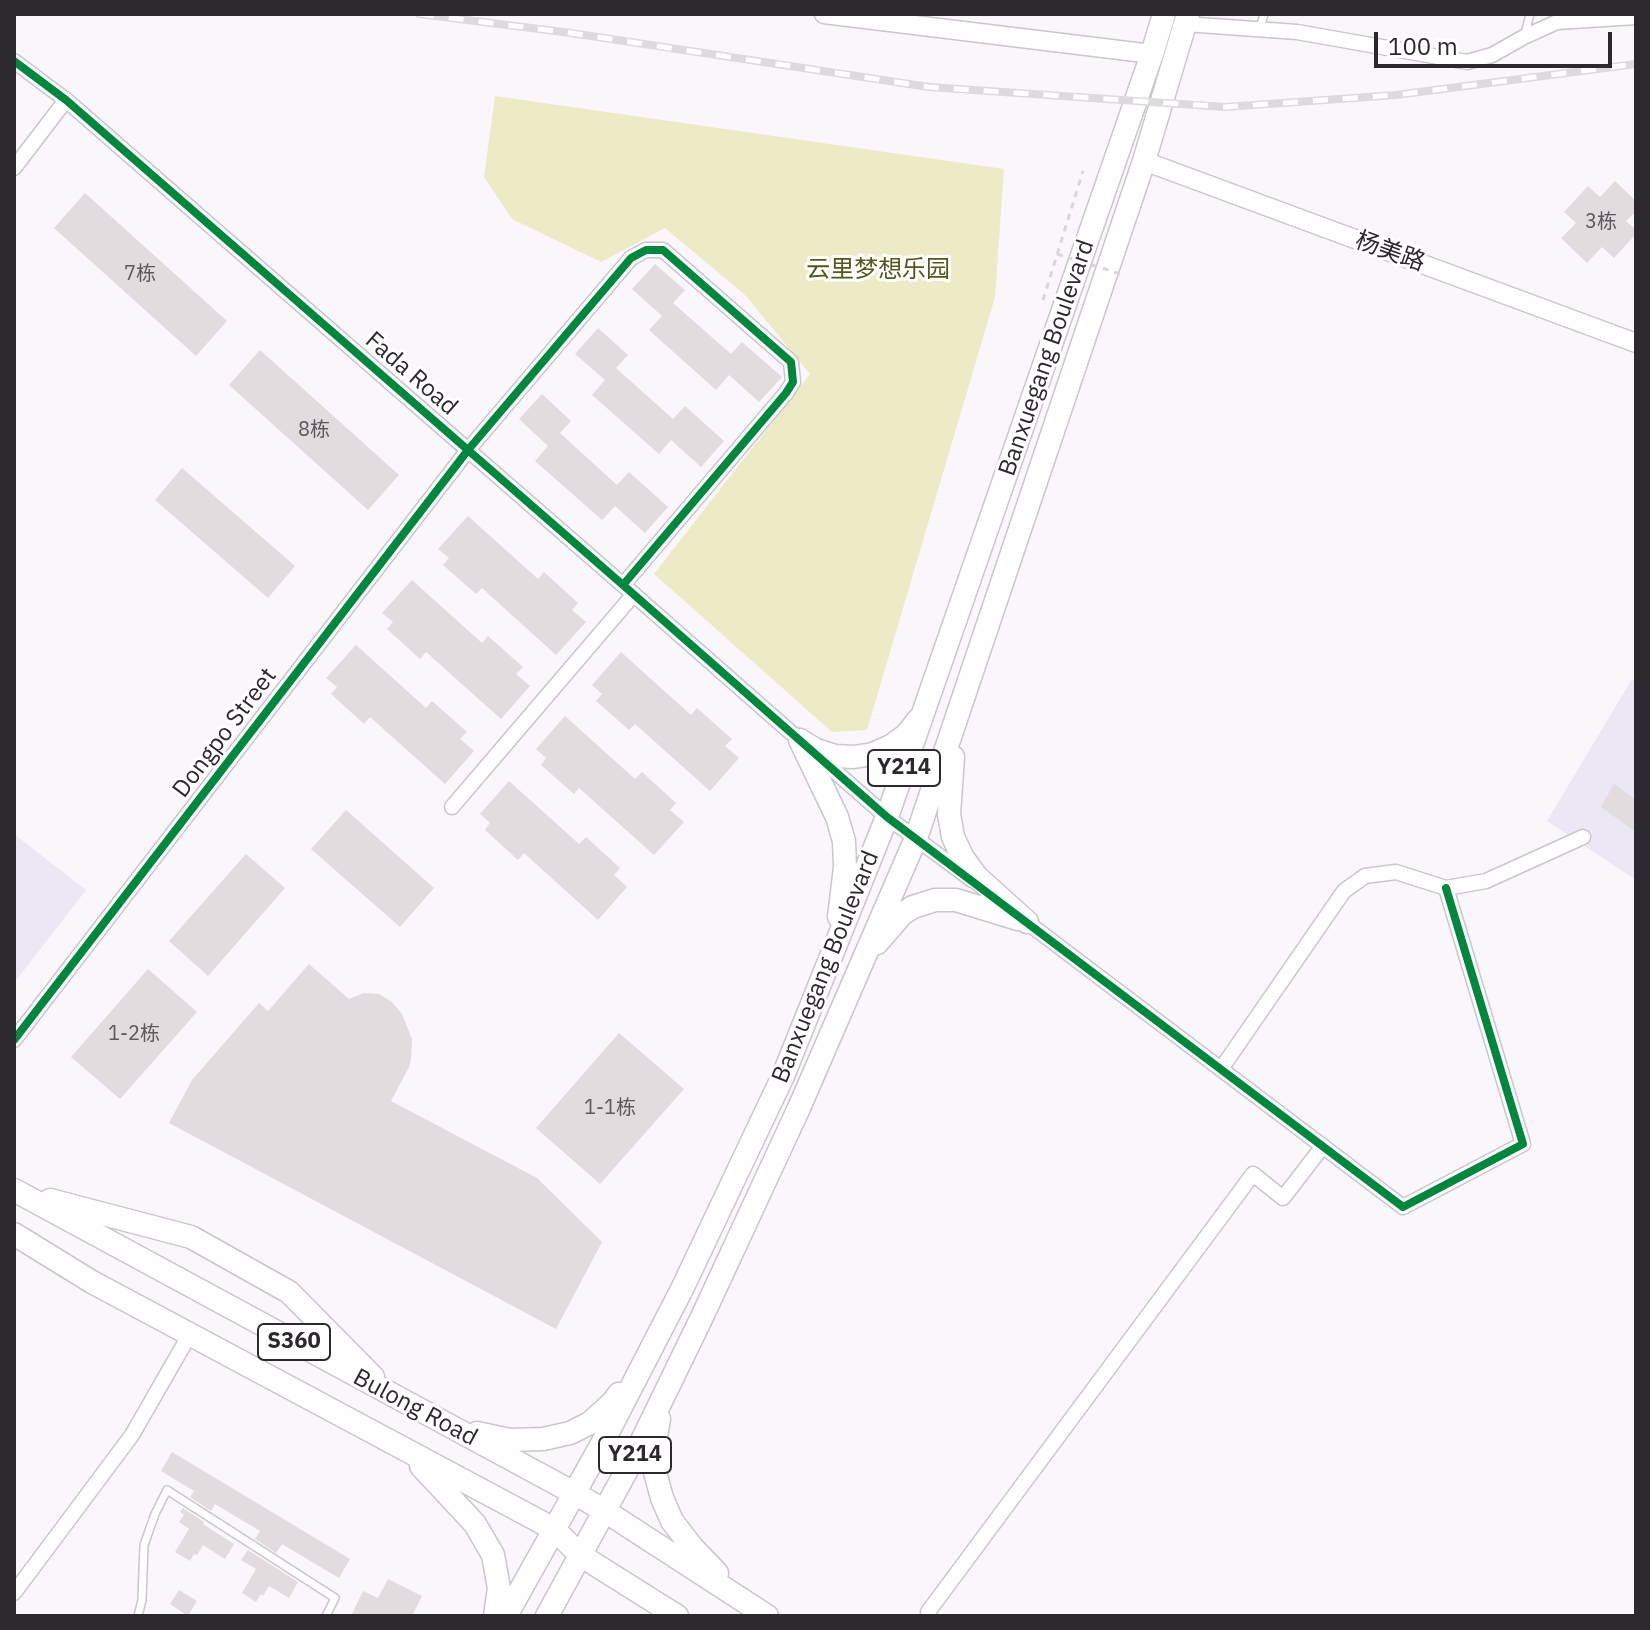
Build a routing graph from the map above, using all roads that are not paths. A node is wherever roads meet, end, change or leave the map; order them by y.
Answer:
1 (824, 14) edge
2 (1164, 14) edge
3 (1264, 14) edge
4 (1530, 14) edge
5 (1636, 17) edge
6 (1186, 19) edge
7 (1259, 31) junction
8 (1524, 37) junction
9 (1152, 54) junction
10 (14, 61) edge
11 (66, 100) junction
12 (1144, 161) junction
13 (14, 168) edge
14 (1636, 343) edge
15 (468, 450) junction
16 (629, 590) junction
17 (927, 702) junction
18 (957, 718) junction
19 (800, 740) junction
20 (452, 807) dead end
21 (887, 817) junction
22 (1583, 837) dead end
23 (916, 838) junction
24 (1446, 888) junction
25 (1027, 922) junction
26 (835, 946) junction
27 (862, 960) junction
28 (14, 1040) edge
29 (1221, 1069) junction
30 (1323, 1146) junction
31 (14, 1190) edge
32 (14, 1234) edge
33 (190, 1334) junction
34 (648, 1354) junction
35 (391, 1395) junction
36 (663, 1399) junction
37 (451, 1428) junction
38 (403, 1448) junction
39 (574, 1493) junction
40 (605, 1511) junction
41 (554, 1529) junction
42 (580, 1555) junction
43 (14, 1593) edge
44 (745, 1602) junction
45 (928, 1612) dead end
46 (138, 1616) edge
47 (326, 1616) edge
48 (495, 1616) edge
49 (506, 1616) edge
50 (547, 1616) edge
51 (677, 1616) edge
52 (767, 1616) edge

1 - 9 street
2 - 9 main road, Banxuegang Boulevard / Y214
3 - 7 lane
4 - 8 lane
5 - 8 street
6 - 7 street
6 - 12 main road, Banxuegang Boulevard / Y214
7 - 8 street
9 - 17 main road, Banxuegang Boulevard / Y214
10 - 11 street, Fada Road
11 - 13 street
11 - 15 street, Fada Road
12 - 14 street, 杨美路
12 - 18 main road, Banxuegang Boulevard / Y214
15 - 16 street, Fada Road
15 - 16 street, Dongpo Street
15 - 28 street, Dongpo Street
16 - 19 street, Fada Road
16 - 20 street
17 - 19 main road
17 - 21 main road, Banxuegang Boulevard / Y214
18 - 23 main road, Banxuegang Boulevard / Y214
18 - 25 main road
19 - 21 street, Fada Road
19 - 26 main road
21 - 23 street, Fada Road
21 - 26 main road, Banxuegang Boulevard / Y214
22 - 24 street
23 - 25 street, Fada Road
23 - 27 main road, Banxuegang Boulevard / Y214
24 - 29 street
24 - 30 street, Fada Road
25 - 27 main road
25 - 29 street, Fada Road
26 - 34 main road, Banxuegang Boulevard / Y214
27 - 36 main road, Banxuegang Boulevard / Y214
29 - 30 street, Fada Road
30 - 45 street
31 - 35 main road, Bulong Road / S360
31 - 35 main road
32 - 33 main road, Bulong Road / S360
33 - 38 main road, Bulong Road / S360
33 - 43 street
34 - 37 main road
34 - 39 main road, Banxuegang Boulevard / Y214
35 - 37 main road, Bulong Road / S360
36 - 40 main road, Y214
36 - 44 main road
37 - 39 main road, Bulong Road / S360
38 - 41 main road, Bulong Road / S360
38 - 48 main road
39 - 40 main road, Bulong Road / S360
39 - 41 main road, Banxuegang Boulevard / Y214
40 - 42 main road, Y214
40 - 44 main road, Bulong Road / S360
41 - 42 main road, Bulong Road / S360
41 - 49 main road, Banxuegang Boulevard / Y214
42 - 50 main road, Y214
42 - 51 main road, Bulong Road / S360
44 - 52 main road, Bulong Road / S360
46 - 47 lane

